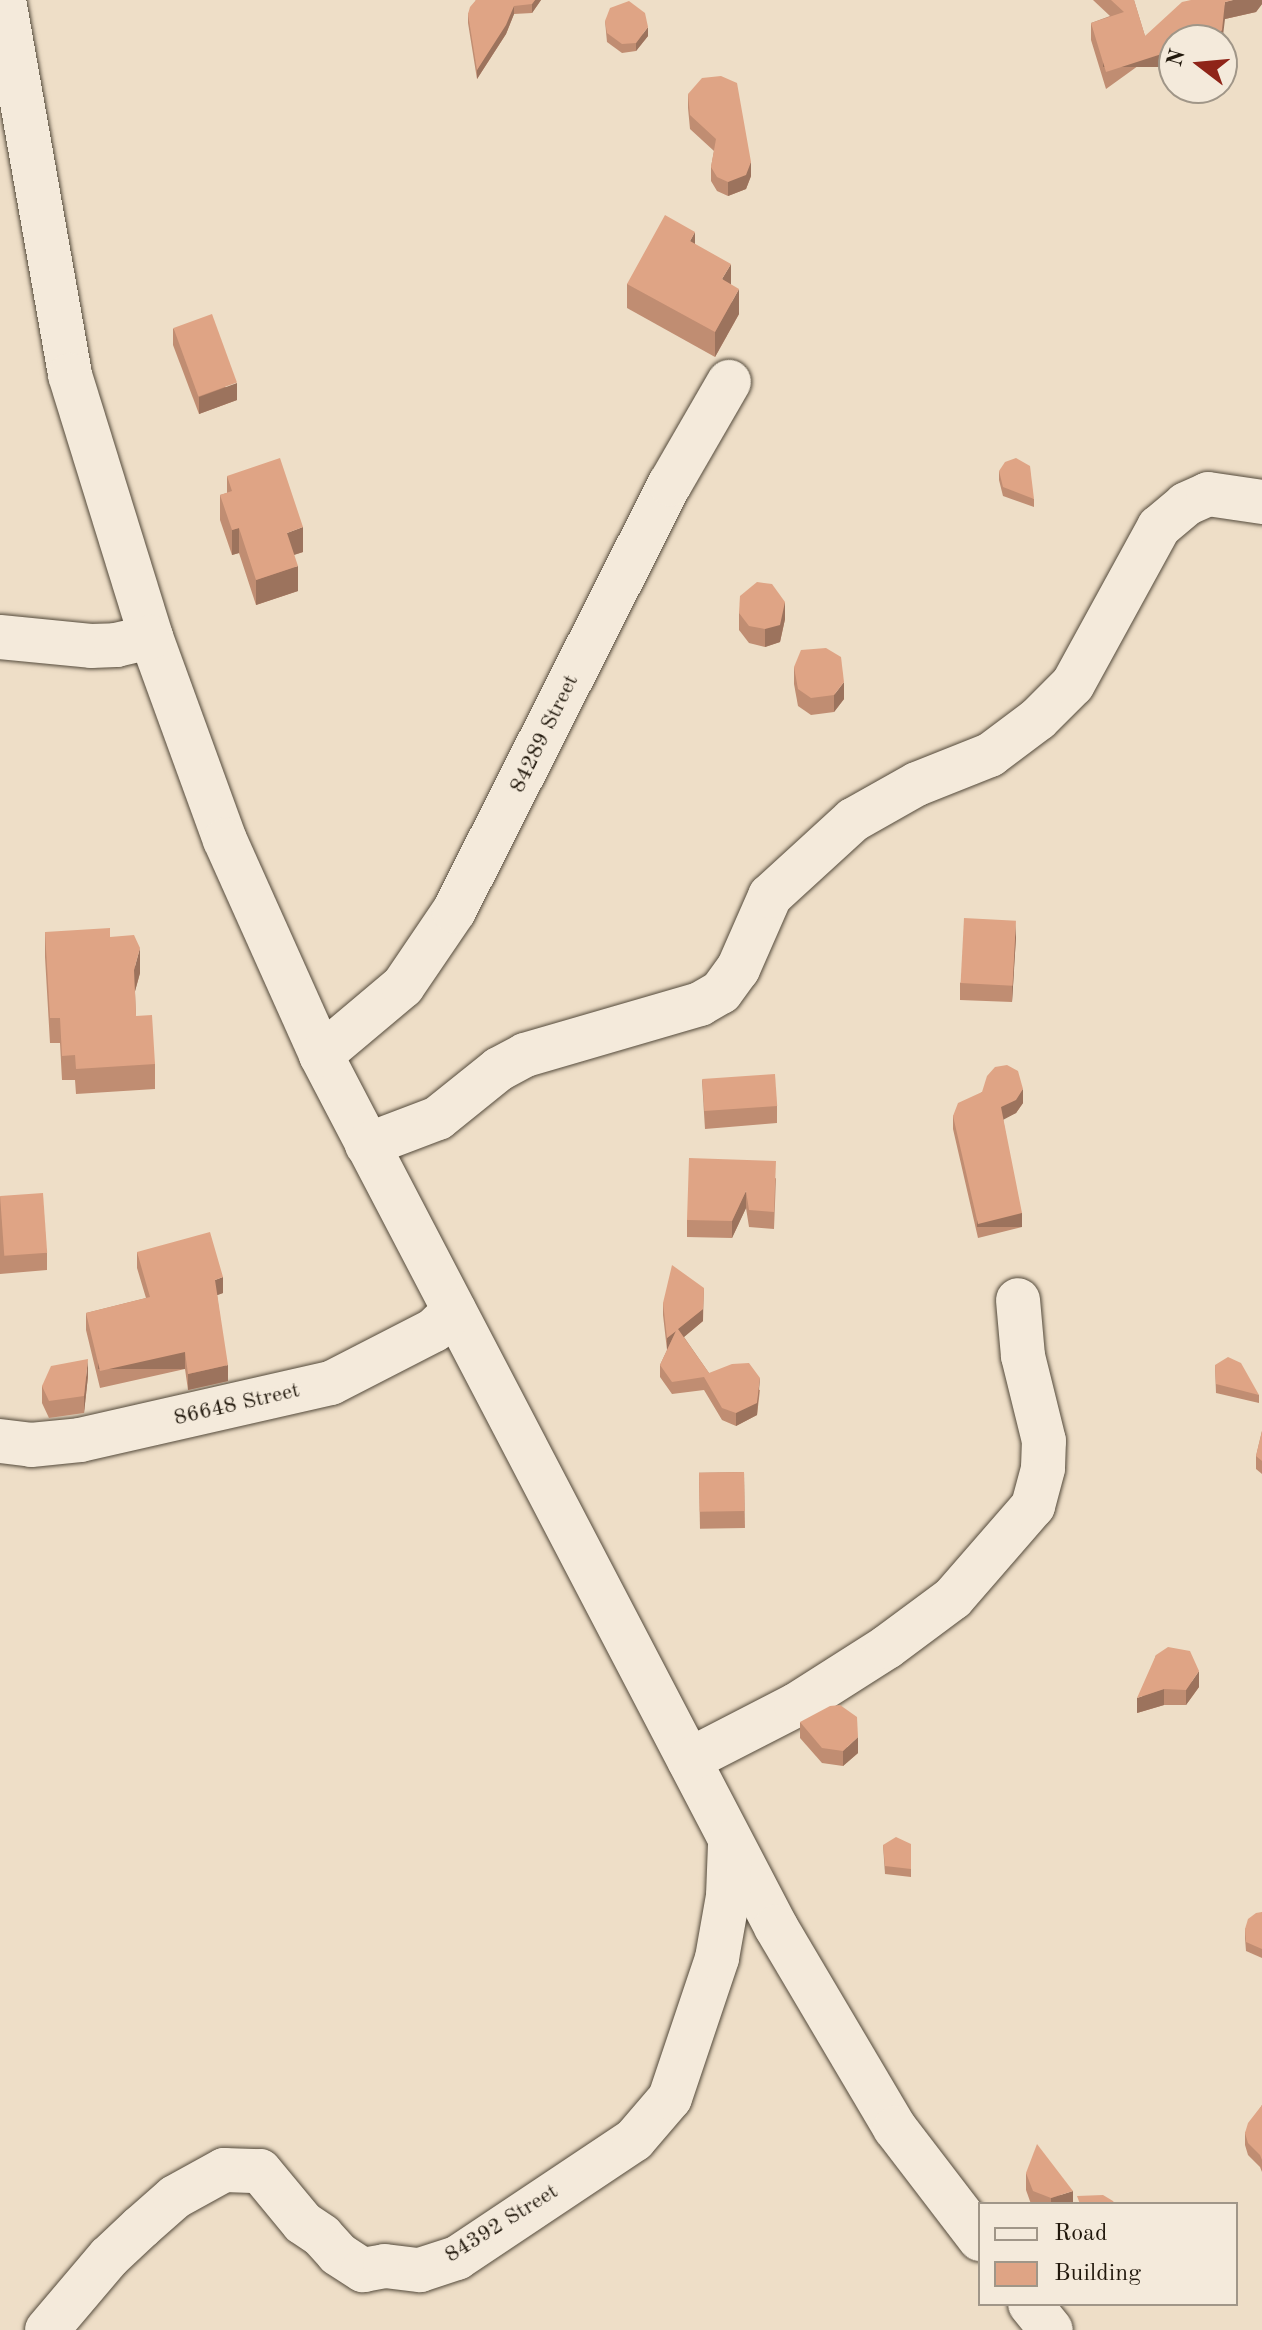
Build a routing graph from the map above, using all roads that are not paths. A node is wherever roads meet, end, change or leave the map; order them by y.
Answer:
1 (4, 0) edge
2 (729, 382) dead end
3 (1262, 502) edge
4 (0, 637) edge
5 (151, 637) junction
6 (321, 1055) junction
7 (367, 1145) junction
8 (1018, 1300) dead end
9 (454, 1311) junction
10 (0, 1441) edge
11 (689, 1760) junction
12 (730, 1840) junction
13 (978, 2236) edge
14 (1032, 2306) edge
15 (47, 2330) edge
16 (1051, 2330) edge

1 - 5 street
2 - 6 street, 84289 Street
3 - 7 street
4 - 5 street
5 - 6 street
6 - 7 street
7 - 9 street
8 - 11 street
9 - 10 street, 86648 Street
9 - 11 street
11 - 12 street
12 - 13 street
12 - 15 street, 84392 Street
14 - 16 street

